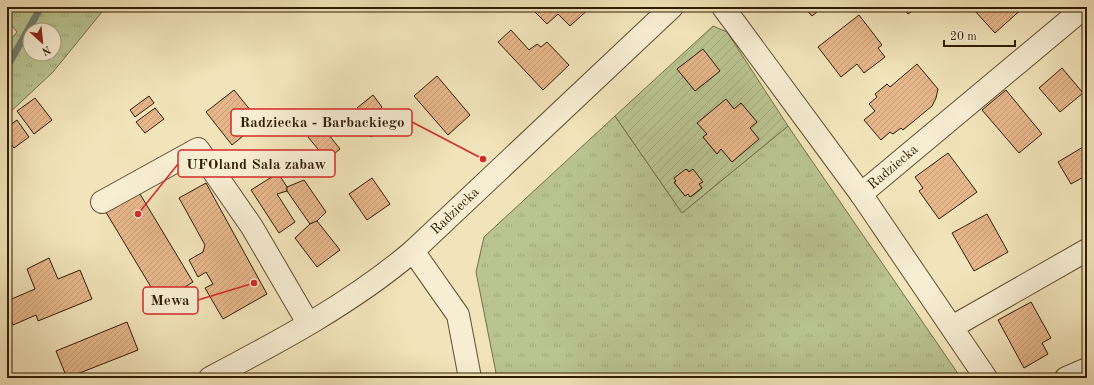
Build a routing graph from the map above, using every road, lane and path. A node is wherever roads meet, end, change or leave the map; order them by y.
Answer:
1 (672, 7) edge
2 (723, 7) edge
3 (1085, 7) edge
4 (861, 194) junction
5 (102, 202) dead end
6 (1087, 250) edge
7 (413, 251) junction
8 (308, 323) junction
9 (952, 326) junction
10 (1087, 369) edge
11 (210, 378) edge
12 (470, 378) edge
13 (986, 378) edge
14 (1066, 378) edge

1 - 7 street, Radziecka
2 - 4 street, Radziecka
3 - 4 street, Radziecka
4 - 9 street
5 - 8 street
6 - 9 street
7 - 8 street, Radziecka
7 - 12 street
8 - 11 street, Radziecka
9 - 13 street
10 - 14 street

